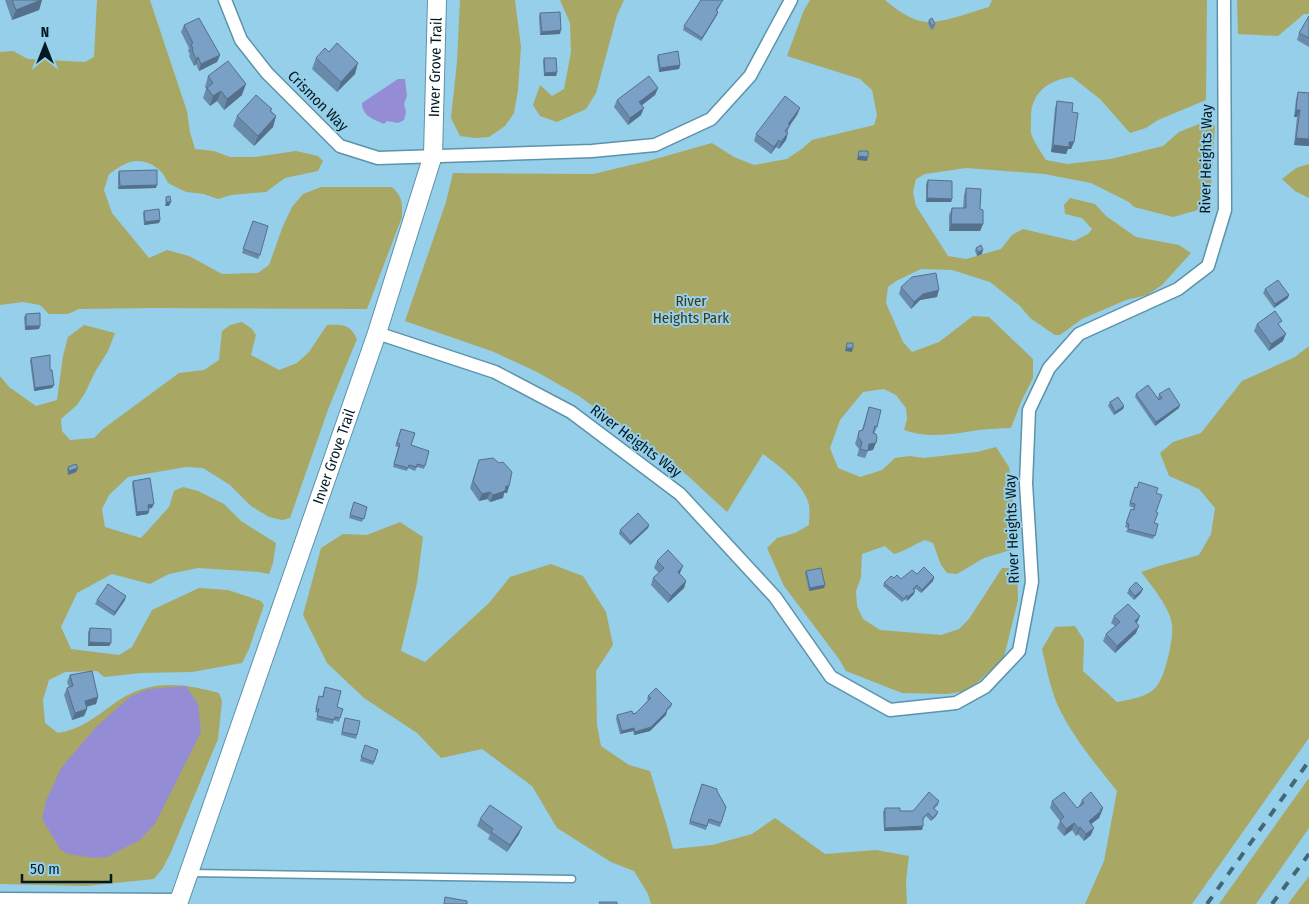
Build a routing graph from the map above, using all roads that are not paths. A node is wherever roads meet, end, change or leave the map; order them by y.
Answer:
1 (225, 0) edge
2 (437, 0) edge
3 (791, 0) edge
4 (1224, 0) edge
5 (433, 155) junction
6 (377, 333) junction
7 (188, 873) junction
8 (572, 879) dead end
9 (0, 899) edge
10 (179, 902) edge

1 - 5 street, Crismon Way
2 - 5 street, Inver Grove Trail
3 - 5 street
4 - 6 street, River Heights Way
5 - 6 street, Inver Grove Trail
6 - 7 street, Inver Grove Trail
7 - 8 lane
7 - 10 street, Inver Grove Trail
9 - 10 street

